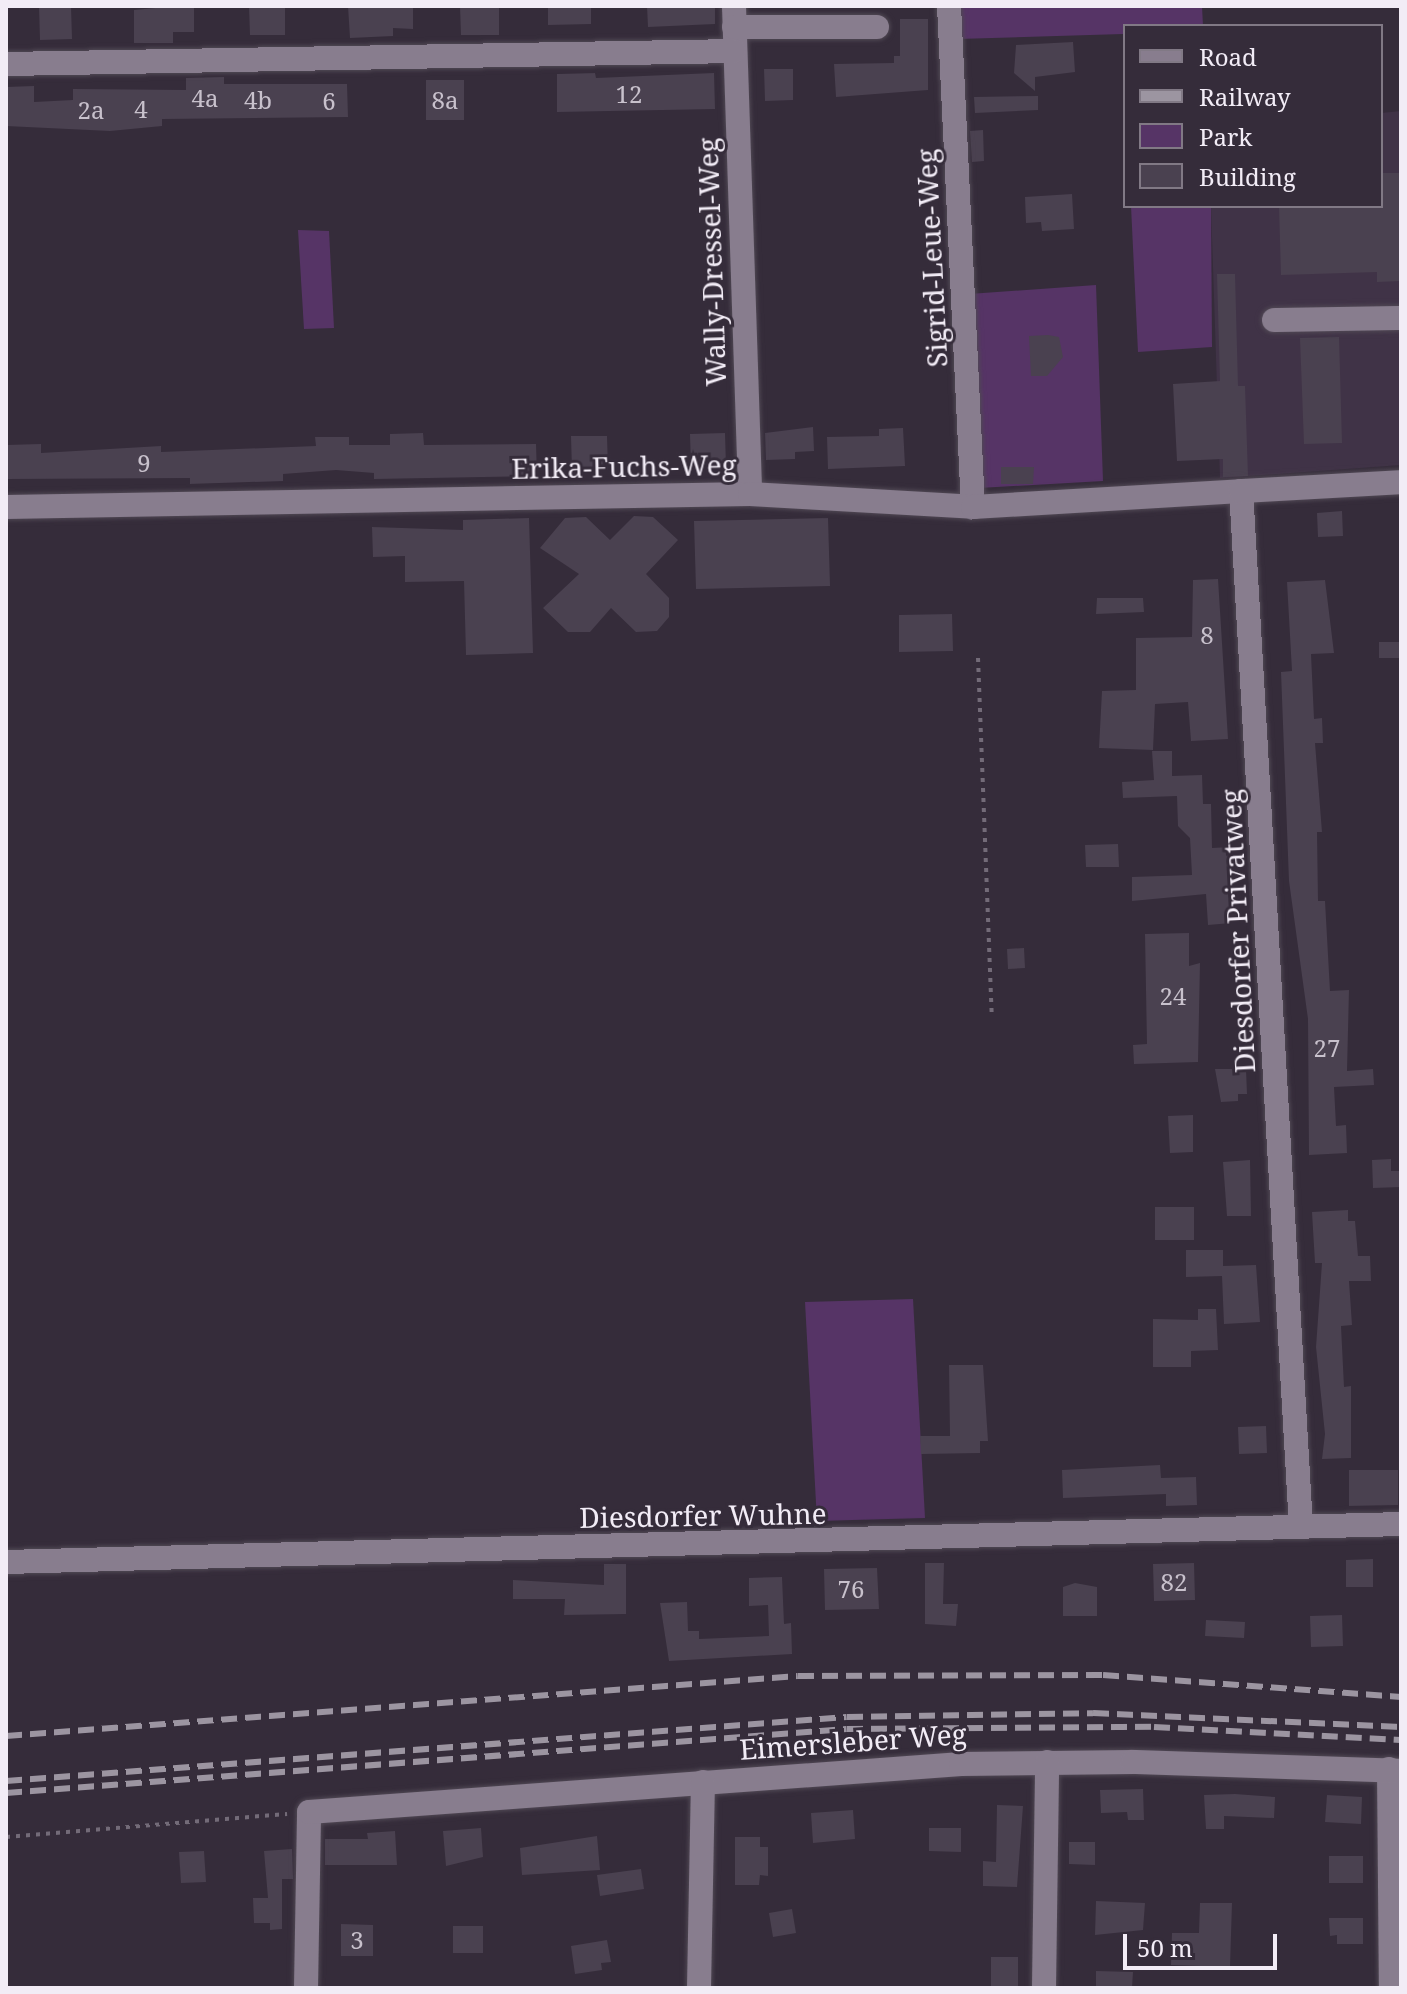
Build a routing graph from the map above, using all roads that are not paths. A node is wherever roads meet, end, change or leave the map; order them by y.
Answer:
1 (949, 6) edge
2 (877, 27) dead end
3 (734, 28) edge
4 (6, 64) edge
5 (1401, 318) edge
6 (1274, 320) dead end
7 (1401, 482) edge
8 (1241, 491) junction
9 (750, 494) junction
10 (6, 507) edge
11 (973, 507) junction
12 (1401, 1524) edge
13 (1301, 1527) junction
14 (6, 1562) edge
15 (1047, 1762) junction
16 (1395, 1770) edge
17 (703, 1782) junction
18 (306, 1988) edge
19 (699, 1988) edge
20 (1044, 1988) edge
21 (1391, 1988) edge

1 - 11 street, Sigrid-Leue-Weg
2 - 3 street
3 - 4 street
3 - 9 street, Wally-Dressel-Weg
5 - 6 street
7 - 8 street
8 - 11 street, Erika-Fuchs-Weg
8 - 13 street, Diesdorfer Privatweg
9 - 10 street, Erika-Fuchs-Weg
9 - 11 street, Erika-Fuchs-Weg
12 - 13 street, Diesdorfer Wuhne
13 - 14 street, Diesdorfer Wuhne
15 - 16 street, Eimersleber Weg
15 - 17 street, Eimersleber Weg
15 - 20 street
16 - 21 street
17 - 18 street, Eimersleber Weg
17 - 19 street

